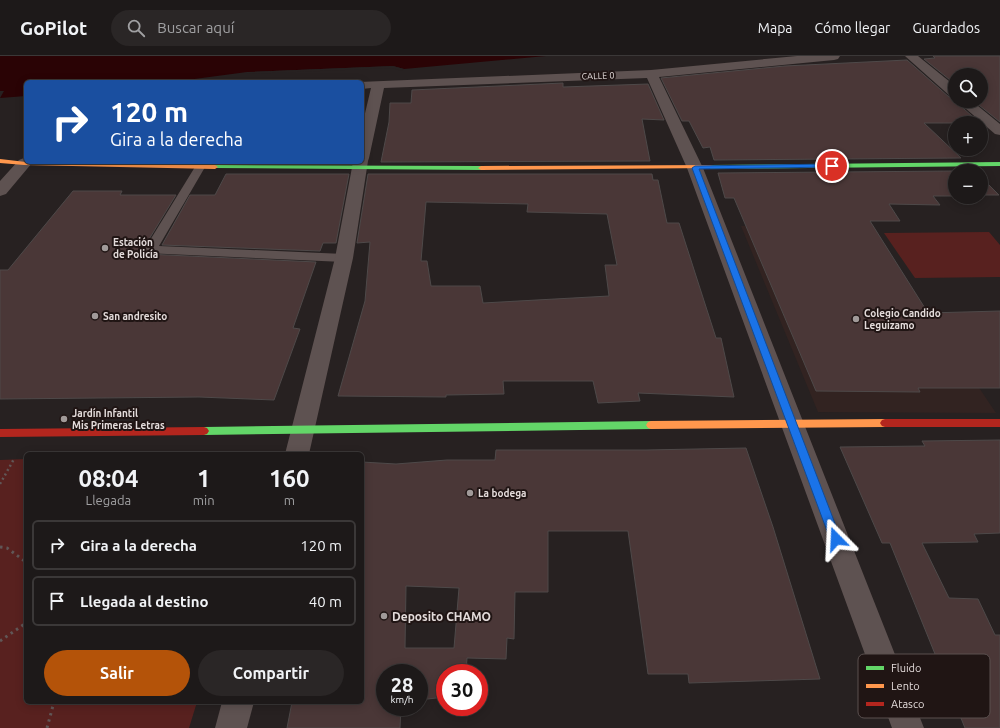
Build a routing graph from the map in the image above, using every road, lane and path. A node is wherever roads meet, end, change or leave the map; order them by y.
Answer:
1 (834, 56) edge
2 (911, 56) edge
3 (651, 74) junction
4 (378, 84) junction
5 (364, 85) edge
6 (948, 87) edge
7 (972, 108) edge
8 (1000, 131) edge
9 (364, 149) edge
10 (0, 161) edge
11 (24, 163) joint
12 (364, 163) edge
13 (113, 164) edge
14 (282, 164) edge
15 (361, 164) edge
16 (1000, 164) edge
17 (202, 165) edge
18 (695, 168) junction
19 (0, 190) edge
20 (344, 258) junction
21 (1000, 422) edge
22 (791, 423) junction
23 (302, 430) junction
24 (0, 433) edge
25 (296, 452) edge
26 (0, 547) edge
27 (24, 561) edge
28 (24, 625) edge
29 (0, 641) edge
30 (880, 654) edge
31 (53, 704) edge
32 (237, 704) edge
33 (904, 718) edge
34 (47, 728) edge
35 (231, 728) edge
36 (908, 728) edge

1 - 3 street, CALLE 0
2 - 6 street
3 - 4 street, CALLE 0
3 - 18 street
4 - 5 street, CALLE 0
4 - 9 street
7 - 8 street
10 - 11 street
11 - 19 street
12 - 18 street
13 - 17 street
14 - 17 street
15 - 20 street
16 - 18 street
17 - 20 lane
18 - 22 street
20 - 23 street
21 - 22 street
22 - 23 street
22 - 30 street
23 - 24 street
23 - 25 street
26 - 27 path
28 - 29 path
31 - 34 path
32 - 35 street
33 - 36 street

